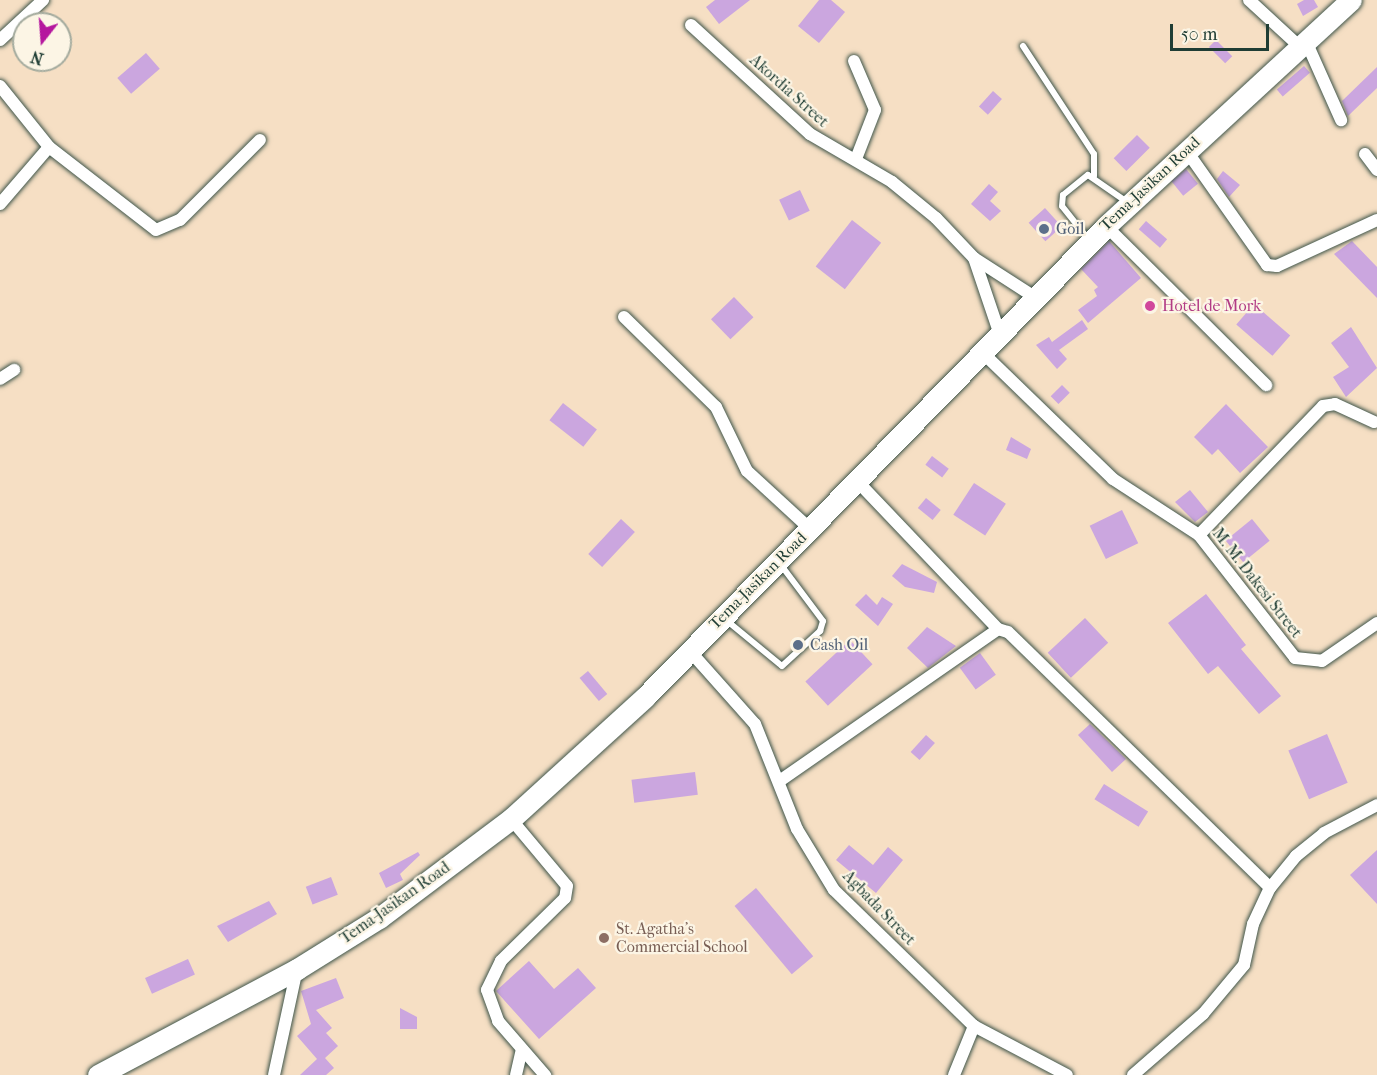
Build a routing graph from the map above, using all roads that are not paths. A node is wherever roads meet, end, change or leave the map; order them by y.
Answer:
1 (43, 0) edge
2 (1249, 0) edge
3 (1351, 0) edge
4 (691, 25) dead end
5 (0, 40) edge
6 (1301, 42) junction
7 (1023, 46) dead end
8 (854, 61) dead end
9 (0, 87) edge
10 (1341, 120) dead end
11 (260, 140) dead end
12 (49, 147) junction
13 (1186, 150) junction
14 (1365, 154) dead end
15 (856, 159) junction
16 (1377, 170) edge
17 (1094, 176) junction
18 (0, 204) edge
19 (1129, 204) junction
20 (1377, 219) edge
21 (1106, 226) junction
22 (1091, 242) junction
23 (974, 258) junction
24 (1036, 298) junction
25 (624, 317) dead end
26 (1000, 335) junction
27 (983, 353) junction
28 (14, 370) dead end
29 (0, 379) edge
30 (1266, 385) dead end
31 (1374, 422) dead end
32 (859, 483) junction
33 (810, 529) junction
34 (1199, 535) junction
35 (778, 561) junction
36 (722, 616) junction
37 (1377, 623) edge
38 (998, 629) junction
39 (689, 650) junction
40 (781, 780) junction
41 (1377, 805) edge
42 (511, 819) junction
43 (1270, 888) junction
44 (297, 969) junction
45 (974, 1026) junction
46 (522, 1050) junction
47 (98, 1075) edge
48 (274, 1075) edge
49 (516, 1075) edge
50 (545, 1075) edge
51 (954, 1075) edge
52 (1067, 1075) edge
53 (1133, 1075) edge

1 - 5 street
2 - 6 street
3 - 6 highway, Tema-Jasikan Road
4 - 15 street, Akordia Street
6 - 10 street
6 - 13 highway, Tema-Jasikan Road
7 - 17 lane
8 - 15 street
9 - 12 street
11 - 12 street
12 - 18 street
13 - 19 highway, Tema-Jasikan Road
13 - 20 street
14 - 16 street
15 - 23 street, Akordia Street
17 - 19 lane
17 - 22 lane
19 - 21 highway, Tema-Jasikan Road
21 - 22 highway, Tema-Jasikan Road
21 - 30 street
22 - 24 highway, Tema-Jasikan Road
23 - 24 street
23 - 26 street, Akordia Street
24 - 26 highway, Tema-Jasikan Road
25 - 33 street
26 - 27 highway, Tema-Jasikan Road
27 - 32 highway, Tema-Jasikan Road
27 - 34 street, M. M. Dakesi Street
28 - 29 street
31 - 34 street
32 - 33 highway, Tema-Jasikan Road
32 - 38 street
33 - 35 highway, Tema-Jasikan Road
34 - 37 street, M. M. Dakesi Street
35 - 36 highway, Tema-Jasikan Road
35 - 36 lane
36 - 39 highway, Tema-Jasikan Road
38 - 40 street
38 - 43 street
39 - 40 street, Agbada Street
39 - 42 highway, Tema-Jasikan Road
40 - 45 street, Agbada Street
41 - 43 street
42 - 44 highway, Tema-Jasikan Road
42 - 46 street
43 - 53 street
44 - 47 highway, Tema-Jasikan Road
44 - 48 street
45 - 51 street
45 - 52 street, Agbada Street
46 - 49 street
46 - 50 street

